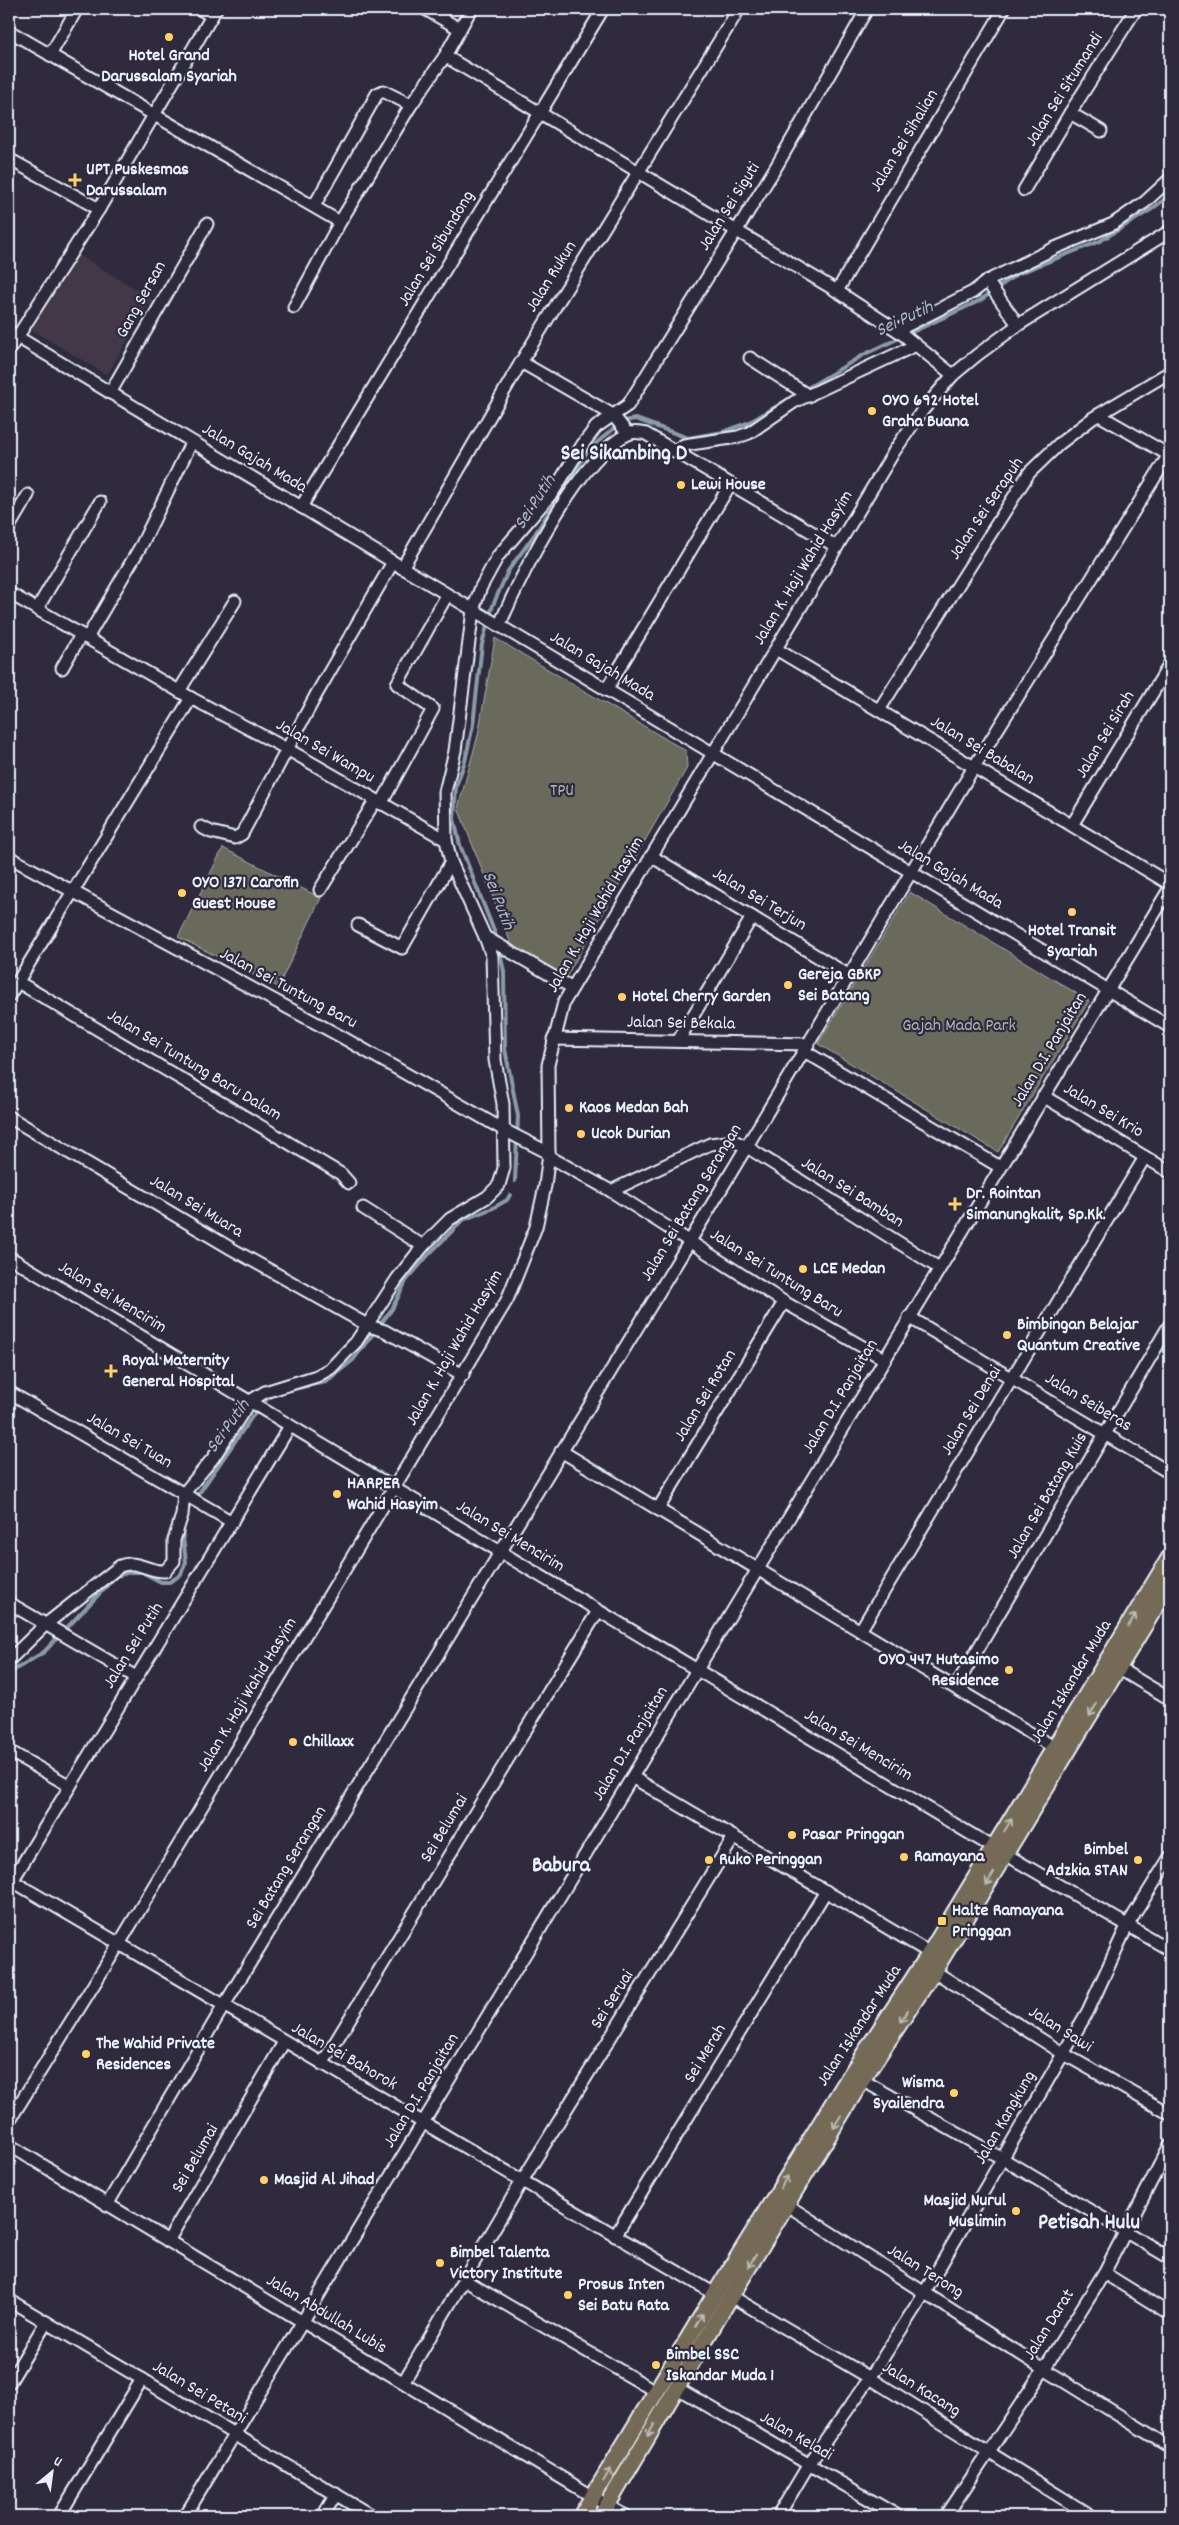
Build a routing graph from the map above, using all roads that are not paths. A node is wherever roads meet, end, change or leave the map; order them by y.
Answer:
1 (77, 9) edge
2 (200, 9) edge
3 (426, 9) edge
4 (471, 9) edge
5 (604, 9) edge
6 (739, 9) edge
7 (867, 9) edge
8 (1004, 9) edge
9 (1136, 9) edge
10 (214, 12) edge
11 (460, 29) junction
12 (9, 31) edge
13 (50, 55) junction
14 (445, 56) junction
15 (411, 105) junction
16 (540, 113) junction
17 (1070, 113) junction
18 (154, 116) junction
19 (1101, 131) dead end
20 (9, 160) edge
21 (638, 172) junction
22 (1170, 179) edge
23 (1024, 190) dead end
24 (314, 206) junction
25 (99, 209) junction
26 (340, 222) junction
27 (207, 224) dead end
28 (1170, 231) edge
29 (736, 232) junction
30 (989, 284) junction
31 (837, 291) junction
32 (294, 307) dead end
33 (1018, 326) junction
34 (900, 332) junction
35 (12, 335) edge
36 (914, 343) junction
37 (9, 350) edge
38 (750, 358) dead end
39 (520, 362) junction
40 (1170, 372) edge
41 (953, 375) junction
42 (110, 393) junction
43 (805, 393) junction
44 (1099, 415) junction
45 (621, 424) junction
46 (191, 442) junction
47 (674, 450) junction
48 (1170, 454) edge
49 (730, 485) junction
50 (28, 495) dead end
51 (100, 502) dead end
52 (301, 507) junction
53 (9, 527) edge
54 (836, 547) junction
55 (398, 565) junction
56 (9, 593) edge
57 (447, 595) junction
58 (235, 601) dead end
59 (37, 609) junction
60 (474, 611) junction
61 (496, 624) junction
62 (84, 636) junction
63 (776, 649) junction
64 (1170, 664) edge
65 (62, 668) dead end
66 (606, 690) junction
67 (179, 691) junction
68 (191, 698) junction
69 (879, 710) junction
70 (287, 749) junction
71 (713, 754) junction
72 (974, 767) junction
73 (378, 802) junction
74 (1072, 825) junction
75 (201, 827) dead end
76 (446, 840) junction
77 (651, 856) junction
78 (9, 857) edge
79 (451, 862) junction
80 (911, 872) junction
81 (1170, 884) edge
82 (1170, 888) edge
83 (320, 890) dead end
84 (74, 893) junction
85 (752, 917) junction
86 (358, 924) dead end
87 (488, 939) junction
88 (848, 975) junction
89 (18, 982) junction
90 (572, 987) junction
91 (1107, 990) junction
92 (9, 996) edge
93 (1170, 1027) edge
94 (553, 1039) junction
95 (678, 1041) junction
96 (806, 1047) junction
97 (1043, 1096) junction
98 (9, 1117) edge
99 (508, 1132) junction
100 (746, 1147) junction
101 (549, 1155) junction
102 (1145, 1156) junction
103 (1000, 1167) junction
104 (1170, 1172) edge
105 (349, 1183) dead end
106 (611, 1191) junction
107 (363, 1208) dead end
108 (690, 1241) junction
109 (423, 1246) junction
110 (9, 1257) edge
111 (939, 1268) junction
112 (784, 1302) junction
113 (909, 1317) junction
114 (1170, 1324) edge
115 (368, 1325) junction
116 (884, 1360) junction
117 (463, 1375) junction
118 (1012, 1378) junction
119 (9, 1392) edge
120 (251, 1402) junction
121 (290, 1426) junction
122 (1105, 1433) junction
123 (561, 1451) junction
124 (1170, 1473) edge
125 (393, 1487) junction
126 (187, 1495) junction
127 (658, 1509) junction
128 (232, 1522) junction
129 (500, 1551) junction
130 (1170, 1556) edge
131 (757, 1570) junction
132 (1170, 1583) edge
133 (9, 1603) edge
134 (598, 1611) junction
135 (45, 1625) junction
136 (860, 1631) junction
137 (9, 1660) edge
138 (1118, 1668) junction
139 (697, 1669) junction
140 (136, 1677) junction
141 (956, 1686) junction
142 (1170, 1700) edge
143 (9, 1751) edge
144 (1060, 1751) junction
145 (632, 1777) junction
146 (70, 1786) junction
147 (734, 1838) junction
148 (1000, 1851) junction
149 (1170, 1857) edge
150 (10, 1882) edge
151 (826, 1891) junction
152 (1127, 1926) junction
153 (118, 1944) junction
154 (1170, 1950) edge
155 (935, 1961) junction
156 (223, 2007) junction
157 (284, 2042) junction
158 (1064, 2054) junction
159 (322, 2064) junction
160 (857, 2077) junction
161 (1170, 2114) edge
162 (9, 2121) edge
163 (423, 2123) junction
164 (9, 2145) edge
165 (1170, 2145) edge
166 (1003, 2159) junction
167 (522, 2181) junction
168 (107, 2204) junction
169 (786, 2205) junction
170 (1126, 2232) junction
171 (615, 2236) junction
172 (168, 2241) junction
173 (1170, 2258) edge
174 (1104, 2273) junction
175 (464, 2280) junction
176 (926, 2292) junction
177 (724, 2297) junction
178 (9, 2300) edge
179 (1170, 2314) edge
180 (46, 2322) junction
181 (302, 2322) junction
182 (1044, 2370) junction
183 (870, 2378) junction
184 (142, 2379) junction
185 (404, 2381) junction
186 (9, 2383) edge
187 (668, 2393) junction
188 (235, 2434) junction
189 (1170, 2447) edge
190 (988, 2452) junction
191 (809, 2464) junction
192 (336, 2494) junction
193 (593, 2497) junction
194 (604, 2511) edge
195 (60, 2516) edge
196 (186, 2516) edge
197 (323, 2516) edge
198 (372, 2516) edge
199 (581, 2516) edge
200 (625, 2516) edge
201 (778, 2516) edge
202 (898, 2516) edge
203 (946, 2516) edge
204 (1091, 2516) edge

1 - 13 street
2 - 10 street
3 - 11 street
4 - 11 street
5 - 16 street, Jalan Sei Sibundong
6 - 21 street, Jalan Rukun
7 - 29 street, Jalan Sei Siguti
8 - 31 street, Jalan Sei Sihalian
9 - 17 street, Jalan Sei Situmandi
10 - 18 street
11 - 14 street
12 - 13 street
13 - 18 street
14 - 15 street
14 - 16 street
15 - 24 street
15 - 26 street
16 - 21 street
16 - 52 street, Jalan Sei Sibundong
17 - 19 street
17 - 23 street, Jalan Sei Situmandi
18 - 24 street
18 - 25 street
20 - 25 street
21 - 29 street
21 - 39 street, Jalan Rukun
22 - 30 street
24 - 26 street
25 - 35 street
26 - 32 street
27 - 42 street, Gang Sersan
28 - 33 street, Jalan K. Haji Wahid Hasyim
29 - 31 street
29 - 45 street, Jalan Sei Siguti
30 - 33 street
30 - 34 street
31 - 34 street
33 - 41 street, Jalan K. Haji Wahid Hasyim
34 - 36 street
35 - 37 street
35 - 42 street, Jalan Gajah Mada
36 - 41 street
36 - 43 street
38 - 43 street
39 - 45 street
39 - 55 street, Jalan Rukun
40 - 44 street, Jalan Sei Serapuh
41 - 54 street, Jalan K. Haji Wahid Hasyim
42 - 46 street, Jalan Gajah Mada
43 - 47 street
44 - 48 street
44 - 69 street, Jalan Sei Serapuh
45 - 47 street
45 - 60 street
45 - 61 street
46 - 52 street, Jalan Gajah Mada
46 - 62 street
47 - 49 street
48 - 72 street, Jalan Sei Batang Serangan
49 - 54 street
49 - 66 street
50 - 53 street
51 - 59 street
52 - 55 street, Jalan Gajah Mada
54 - 63 street, Jalan K. Haji Wahid Hasyim
55 - 57 street, Jalan Gajah Mada
55 - 70 street, Jalan Rukun
56 - 59 street, Jalan Sei Wampu
57 - 60 street, Jalan Gajah Mada
57 - 73 street
58 - 67 street
59 - 62 street, Jalan Sei Wampu
60 - 61 street, Jalan Gajah Mada
60 - 76 street
61 - 66 street, Jalan Gajah Mada
62 - 65 street
62 - 67 street, Jalan Sei Wampu
63 - 69 street, Jalan Sei Babalan
63 - 71 street, Jalan K. Haji Wahid Hasyim
64 - 74 street, Jalan Sei Sirah
66 - 71 street, Jalan Gajah Mada
67 - 68 street, Jalan Sei Wampu
68 - 70 street, Jalan Sei Wampu
68 - 84 street
69 - 72 street, Jalan Sei Babalan
70 - 73 street, Jalan Sei Wampu
70 - 75 street, Jalan Rukun
71 - 77 street, Jalan K. Haji Wahid Hasyim
71 - 80 street, Jalan Gajah Mada
72 - 74 street, Jalan Sei Babalan
72 - 80 street, Jalan Sei Batang Serangan
73 - 76 street, Jalan Sei Wampu
73 - 83 street
74 - 81 street, Jalan Sei Babalan
76 - 79 street
77 - 85 street, Jalan Sei Terjun
77 - 90 street, Jalan K. Haji Wahid Hasyim
78 - 84 street, Jalan Sei Tuntung Baru
79 - 86 street
79 - 87 street
80 - 88 street, Jalan Sei Batang Serangan
80 - 91 street, Jalan Gajah Mada
82 - 91 street, Jalan D.I. Panjaitan
84 - 89 street
84 - 99 street, Jalan Sei Tuntung Baru
85 - 88 street, Jalan Sei Terjun
85 - 95 street
87 - 90 street
87 - 99 street
88 - 96 street, Jalan Sei Batang Serangan
89 - 92 street
89 - 105 street, Jalan Sei Tuntung Baru Dalam
90 - 94 street, Jalan K. Haji Wahid Hasyim
91 - 93 street, Jalan Gajah Mada
91 - 97 street, Jalan D.I. Panjaitan
94 - 95 street, Jalan Sei Bekala
94 - 101 street, Jalan K. Haji Wahid Hasyim
95 - 96 street, Jalan Sei Bekala
96 - 100 street, Jalan Sei Batang Serangan
96 - 103 street, Jalan Sei Bekala
97 - 102 street, Jalan Sei Krio
97 - 103 street, Jalan D.I. Panjaitan
98 - 115 street, Jalan Sei Muara
99 - 101 street, Jalan Sei Tuntung Baru
99 - 109 street
100 - 106 street
100 - 108 street, Jalan Sei Batang Serangan
100 - 111 street, Jalan Sei Bamban
101 - 106 street, Jalan Sei Tuntung Baru
101 - 117 street, Jalan K. Haji Wahid Hasyim
102 - 104 street, Jalan Sei Krio
102 - 118 street, Jalan Sei Denai
103 - 111 street, Jalan D.I. Panjaitan
106 - 108 street, Jalan Sei Tuntung Baru
107 - 109 street
108 - 112 street, Jalan Sei Tuntung Baru
108 - 123 street, Jalan Sei Batang Serangan
109 - 115 street
110 - 120 street, Jalan Sei Mencirim
111 - 113 street, Jalan D.I. Panjaitan
112 - 116 street, Jalan Sei Tuntung Baru
112 - 127 street, Jalan Sei Rotan
113 - 116 street, Jalan D.I. Panjaitan
113 - 118 street, Jalan Seiberas
114 - 122 street, Jalan Sei Batang Kuis
115 - 117 street, Jalan Sei Muara
115 - 120 street
116 - 131 street, Jalan D.I. Panjaitan
117 - 125 street, Jalan K. Haji Wahid Hasyim
118 - 122 street, Jalan Seiberas
118 - 136 street, Jalan Sei Denai
119 - 126 street, Jalan Sei Tuan
120 - 121 street, Jalan Sei Mencirim
120 - 126 street
121 - 125 street, Jalan Sei Mencirim
121 - 128 street, Jalan Sei Putih
122 - 124 street, Jalan Seiberas
122 - 141 street, Jalan Sei Batang Kuis
123 - 127 street
123 - 129 street, Jalan Sei Batang Serangan
125 - 129 street, Jalan Sei Mencirim
125 - 153 street, Jalan K. Haji Wahid Hasyim
126 - 128 street, Jalan Sei Tuan
126 - 135 street
127 - 131 street
128 - 140 street, Jalan Sei Putih
129 - 134 street, Jalan Sei Mencirim
129 - 156 street, Sei Batang Serangan
144 -> 130 main road, Jalan Iskandar Muda
131 - 136 street
131 - 139 street, Jalan D.I. Panjaitan
132 - 138 main road, Jalan Iskandar Muda
133 - 135 street
134 - 139 street, Jalan Sei Mencirim
134 - 159 street, Sei Belumai
135 - 137 street
135 - 140 street
136 - 141 street
138 - 142 street
138 -> 144 main road, Jalan Iskandar Muda
139 - 145 street, Jalan D.I. Panjaitan
139 - 148 street, Jalan Sei Mencirim
140 - 146 street, Jalan Sei Putih
141 - 144 street
143 - 146 street
144 - 148 main road, Jalan Iskandar Muda
145 - 147 street, Jalan Sawi
145 - 163 street, Jalan D.I. Panjaitan
146 - 150 street, Jalan Sei Putih
147 - 151 street, Jalan Sawi
147 - 167 street, Sei Seruai
148 - 152 street, Jalan Sei Mencirim
148 - 155 main road, Jalan Iskandar Muda
149 - 152 street, Jalan Kangkung
150 - 153 street, Jalan Sei Bahorok
151 - 155 street, Jalan Sawi
151 - 171 street, Sei Merah
152 - 154 street, Jalan Sei Mencirim
152 - 158 street, Jalan Kangkung
153 - 156 street, Jalan Sei Bahorok
153 - 162 street, Jalan K. Haji Wahid Hasyim
155 - 158 street, Jalan Sawi
155 - 160 main road, Jalan Iskandar Muda
156 - 157 street, Jalan Sei Bahorok
156 - 168 street, Sei Batang Serangan
157 - 159 street, Jalan Sei Bahorok
157 - 172 street, Sei Belumai
158 - 161 street, Jalan Sawi
158 - 166 street, Jalan Kangkung
159 - 163 street, Jalan Sei Bahorok
160 - 166 street
160 -> 169 main road, Jalan Iskandar Muda
177 -> 160 main road, Jalan Iskandar Muda
163 - 167 street, Jalan Sei Bahorok
163 - 181 street, Jalan D.I. Panjaitan
164 - 168 street, Jalan Abdullah Lubis
165 - 170 street, Jalan Darat
166 - 170 street
166 - 176 street, Jalan Kangkung
167 - 171 street, Jalan Sei Bahorok
167 - 175 street, Sei Seruai
168 - 172 street, Jalan Abdullah Lubis
169 - 176 street, Jalan Terong
169 -> 177 main road, Jalan Iskandar Muda
170 - 173 street
170 - 174 street, Jalan Darat
171 - 177 street, Jalan Sei Bahorok
172 - 181 street, Jalan Abdullah Lubis
174 - 179 street
174 - 182 street, Jalan Darat
175 - 185 street, Sei Seruai
175 - 187 street, Jalan Keladi
176 - 182 street, Jalan Terong
176 - 183 street, Jalan Kangkung
177 - 183 street, Jalan Kacang
187 -> 177 main road, Jalan Iskandar Muda
177 - 187 main road, Jalan Iskandar Muda
178 - 180 street, Jalan Sei Petani
180 - 184 street, Jalan Sei Petani
180 - 186 street
181 - 185 street, Jalan Abdullah Lubis
181 - 188 street, Jalan D.I. Panjaitan
182 - 189 street, Jalan Terong
182 - 190 street, Jalan Darat
183 - 190 street, Jalan Kacang
183 - 191 street, Jalan Kangkung
184 - 188 street, Jalan Sei Petani
184 - 195 street
185 - 193 street, Jalan Abdullah Lubis
187 - 191 street, Jalan Keladi
193 -> 187 main road, Jalan Iskandar Muda
187 -> 194 main road, Jalan Iskandar Muda
188 - 192 street, Jalan Sei Petani
188 - 196 street, Jalan D.I. Panjaitan
190 - 203 street, Jalan Darat
190 - 204 street, Jalan Kacang
191 - 201 street, Jalan Kangkung
191 - 202 street, Jalan Keladi
192 - 197 street
192 - 198 street, Jalan Sei Petani
193 - 194 street, Jalan Abdullah Lubis
193 - 199 main road, Jalan Iskandar Muda
194 - 200 street, Jalan Abdullah Lubis

